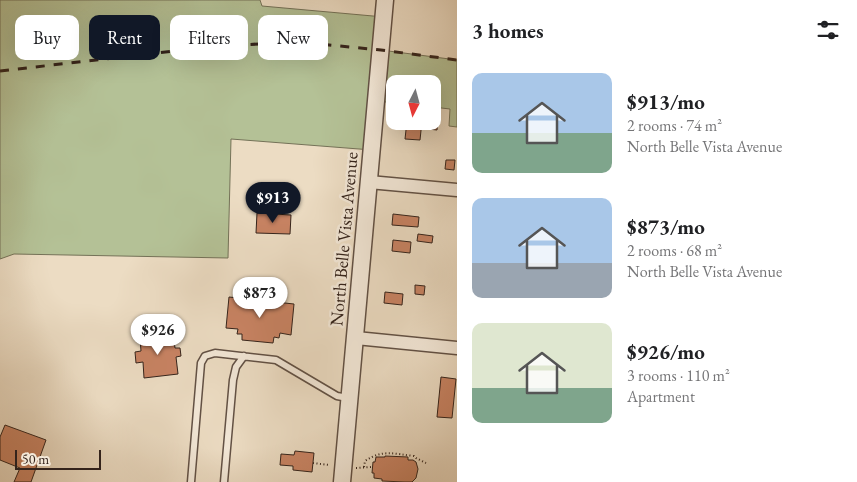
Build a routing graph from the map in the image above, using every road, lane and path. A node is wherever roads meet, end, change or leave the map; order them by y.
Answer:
1 (385, 0) edge
2 (369, 182) junction
3 (457, 190) edge
4 (356, 338) junction
5 (457, 348) edge
6 (244, 356) junction
7 (350, 398) junction
8 (426, 462) dead end
9 (313, 463) dead end
10 (331, 465) dead end
11 (351, 467) dead end
12 (364, 467) junction
13 (372, 468) dead end
14 (191, 482) edge
15 (224, 482) edge
16 (342, 482) edge

1 - 2 street, North Belle Vista Avenue
2 - 3 street
2 - 4 street, North Belle Vista Avenue
4 - 5 street
4 - 7 street, North Belle Vista Avenue
6 - 7 lane
6 - 14 lane
6 - 15 lane
7 - 16 street, North Belle Vista Avenue
8 - 12 path
9 - 10 path
11 - 12 path
12 - 13 path

